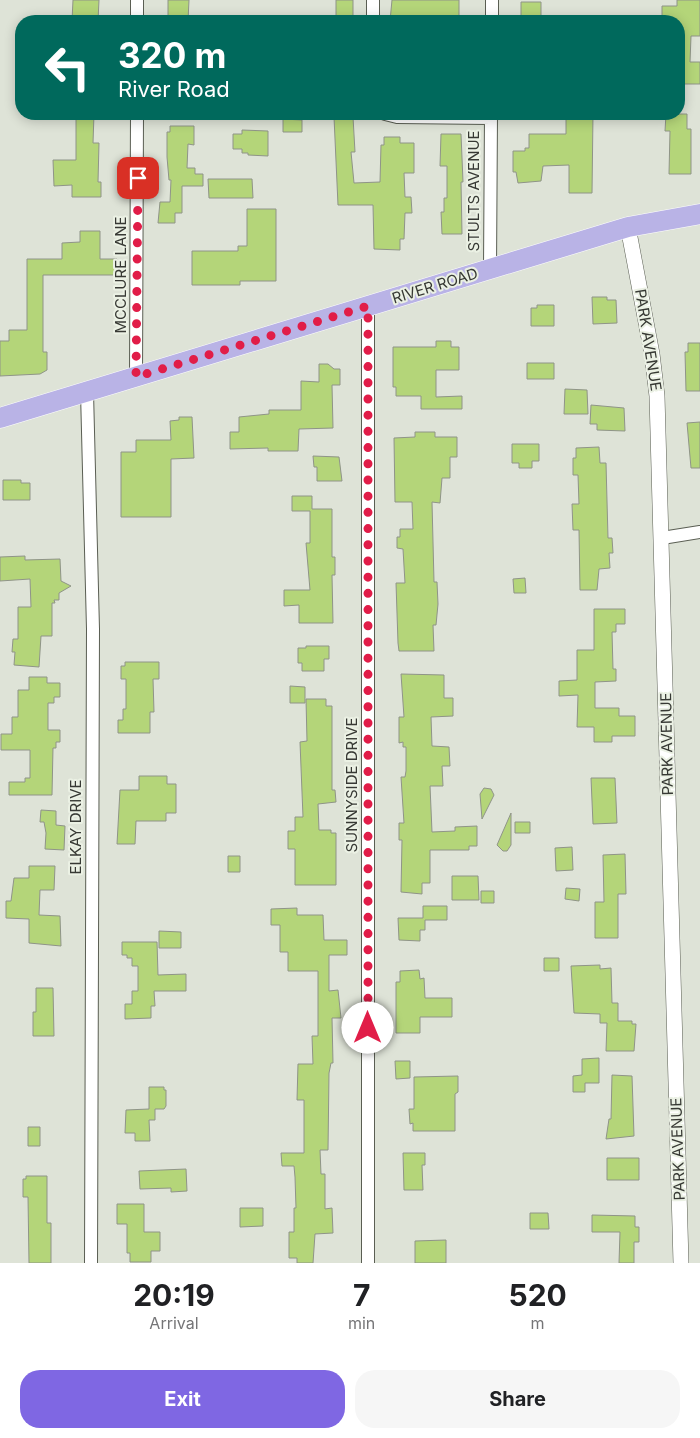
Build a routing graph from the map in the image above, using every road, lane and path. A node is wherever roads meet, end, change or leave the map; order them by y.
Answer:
1 (137, 0) edge
2 (374, 0) edge
3 (492, 0) edge
4 (137, 15) edge
5 (374, 15) edge
6 (492, 15) edge
7 (138, 120) edge
8 (491, 120) edge
9 (700, 214) edge
10 (628, 227) junction
11 (490, 269) junction
12 (368, 306) junction
13 (136, 377) junction
14 (87, 392) junction
15 (0, 418) edge
16 (700, 532) edge
17 (662, 538) junction
18 (91, 1263) edge
19 (368, 1263) edge
20 (681, 1263) edge

1 - 4 street
2 - 5 street
3 - 6 street
7 - 13 street, MCCLURE LANE
8 - 11 street, STULTS AVENUE
9 - 10 main road, RIVER ROAD
10 - 11 main road, RIVER ROAD
10 - 17 street, PARK AVENUE
11 - 12 main road, RIVER ROAD
12 - 13 main road, RIVER ROAD
12 - 19 street, SUNNYSIDE DRIVE
13 - 14 main road, RIVER ROAD
14 - 15 main road, RIVER ROAD
14 - 18 street, ELKAY DRIVE
16 - 17 street
17 - 20 street, PARK AVENUE

